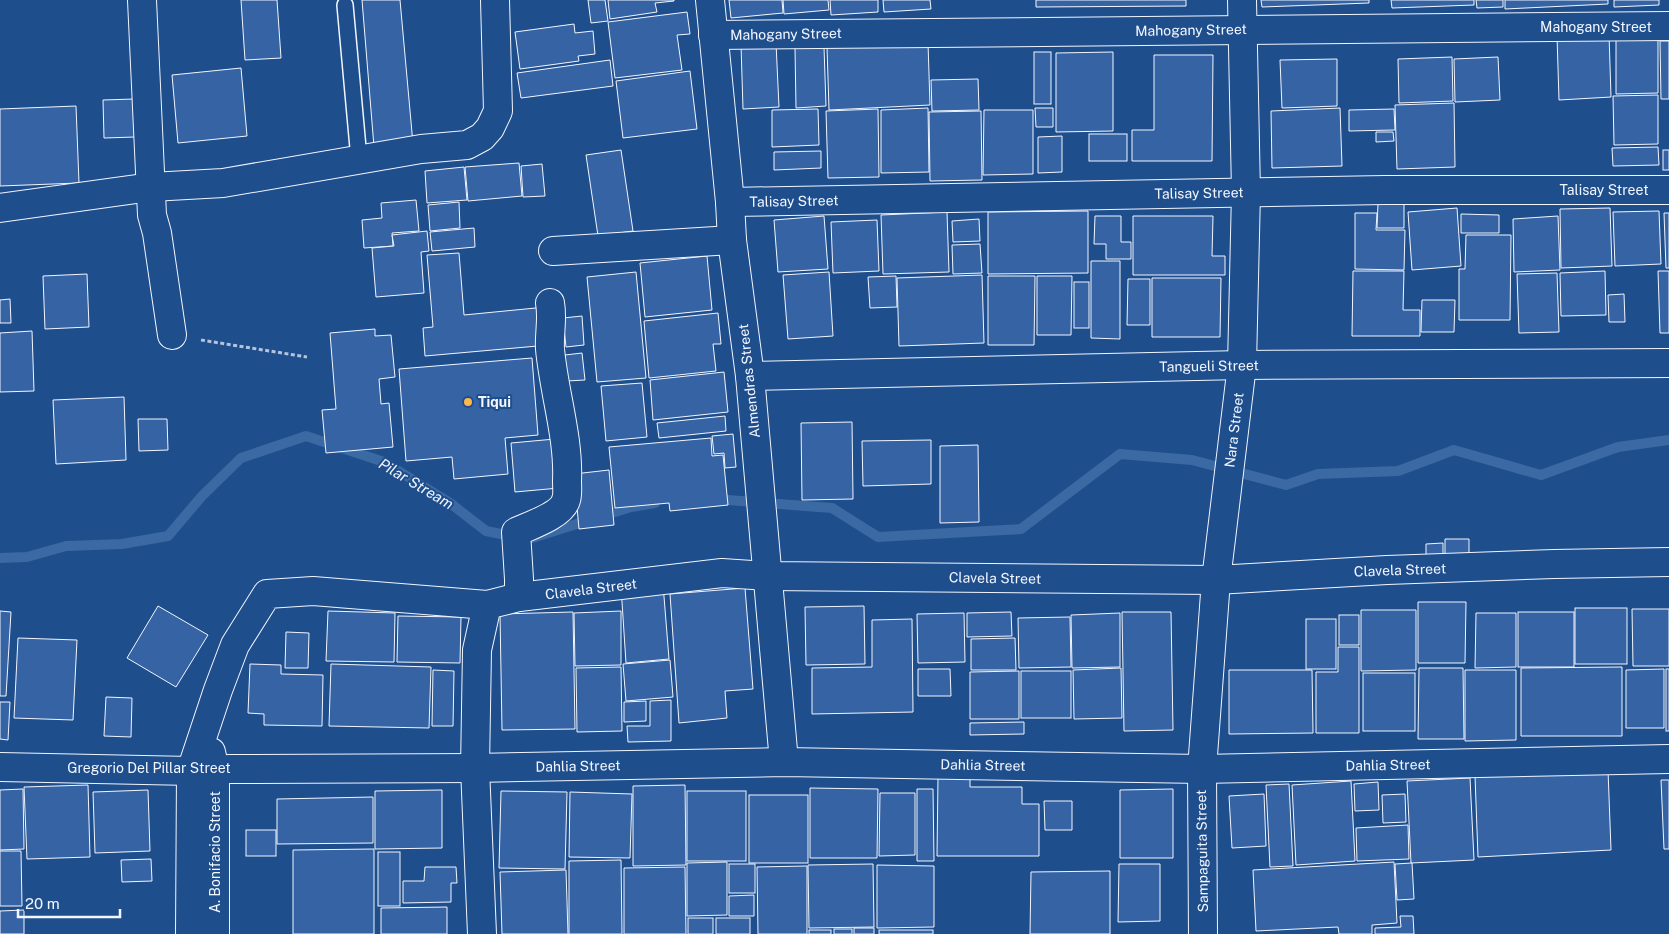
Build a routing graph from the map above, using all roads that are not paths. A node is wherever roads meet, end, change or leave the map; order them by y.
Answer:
1 (142, 0) edge
2 (495, 0) edge
3 (710, 0) edge
4 (1242, 0) edge
5 (345, 4) dead end
6 (1669, 26) edge
7 (1243, 29) junction
8 (713, 35) junction
9 (359, 159) junction
10 (151, 188) junction
11 (1669, 190) edge
12 (1246, 192) junction
13 (730, 202) junction
14 (0, 208) edge
15 (732, 240) junction
16 (552, 251) dead end
17 (550, 303) dead end
18 (172, 335) road end
19 (1669, 363) edge
20 (1242, 365) junction
21 (750, 376) junction
22 (1669, 562) edge
23 (767, 576) junction
24 (1216, 580) junction
25 (519, 588) junction
26 (487, 605) junction
27 (1669, 759) edge
28 (784, 762) junction
29 (0, 767) edge
30 (476, 768) junction
31 (297, 769) joint
32 (1202, 769) junction
33 (203, 770) junction
34 (190, 934) edge
35 (215, 934) edge
36 (482, 934) edge
37 (1203, 934) edge

1 - 10 street
2 - 9 street
3 - 8 street, Almendras Street
4 - 7 street, Nara Street
5 - 9 lane
6 - 7 street, Mahogany Street
7 - 8 street, Mahogany Street
7 - 12 street, Nara Street
8 - 13 street, Almendras Street
9 - 10 street
10 - 14 street
10 - 18 street
11 - 12 street, Talisay Street
12 - 13 street, Talisay Street
12 - 20 street, Nara Street
13 - 15 street, Almendras Street
15 - 16 street
15 - 21 street, Almendras Street
17 - 25 street
19 - 20 street, Tangueli Street
20 - 21 street, Tangueli Street
20 - 24 street, Nara Street
21 - 23 street, Almendras Street
22 - 24 street, Clavela Street
23 - 24 street, Clavela Street
23 - 25 street, Clavela Street
23 - 28 street, Almendras Street
24 - 32 street, Nara Street
25 - 26 street, Clavela Street
26 - 30 street
26 - 33 street, Clavela Street
27 - 32 street, Dahlia Street
28 - 30 street, Dahlia Street
28 - 32 street, Dahlia Street
29 - 33 street, Gregorio Del Pillar Street
30 - 31 street, Dahlia Street
30 - 36 street
31 - 33 street, Gregorio Del Pillar Street
32 - 37 street, Sampaguita Street
33 - 34 street, A. Bonifacio Street
33 - 35 street, A. Bonifacio Street

